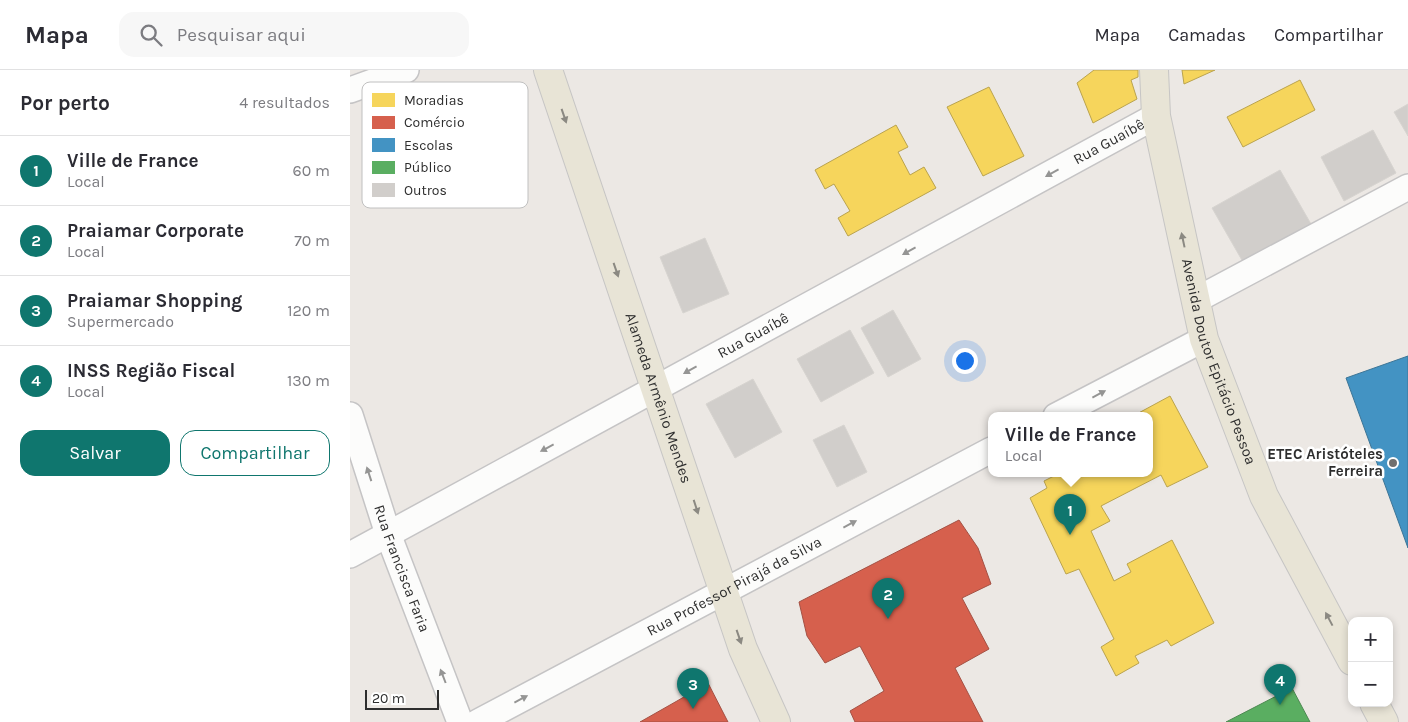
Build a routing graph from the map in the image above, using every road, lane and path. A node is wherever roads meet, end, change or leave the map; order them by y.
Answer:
1 (406, 70) edge
2 (548, 70) edge
3 (1154, 70) edge
4 (372, 82) edge
5 (362, 86) edge
6 (350, 90) edge
7 (1156, 116) junction
8 (1408, 187) edge
9 (1196, 300) junction
10 (1204, 339) junction
11 (657, 388) junction
12 (1064, 412) edge
13 (350, 415) edge
14 (988, 452) edge
15 (388, 534) junction
16 (350, 555) edge
17 (723, 591) junction
18 (1348, 654) edge
19 (1376, 707) edge
20 (460, 722) edge
21 (478, 722) edge
22 (776, 722) edge
23 (1384, 722) edge

1 - 4 street
2 -> 11 main road, Alameda Armênio Mendes
3 - 7 main road, Avenida Doutor Epitácio Pessoa
5 - 6 street
9 -> 7 main road, Avenida Doutor Epitácio Pessoa
7 -> 11 street, Rua Guaíbê
8 - 9 street
9 - 10 main road, Avenida Doutor Epitácio Pessoa
12 -> 10 street
18 -> 10 main road, Avenida Doutor Epitácio Pessoa
11 -> 15 street, Rua Guaíbê
11 -> 17 main road, Alameda Armênio Mendes
15 -> 13 street, Rua Francisca Faria
17 -> 14 street, Rua Professor Pirajá da Silva
15 - 16 street, Rua Guaíbê
20 -> 15 street, Rua Francisca Faria
21 -> 17 street, Rua Professor Pirajá da Silva
17 -> 22 main road, Alameda Armênio Mendes
19 - 23 main road

